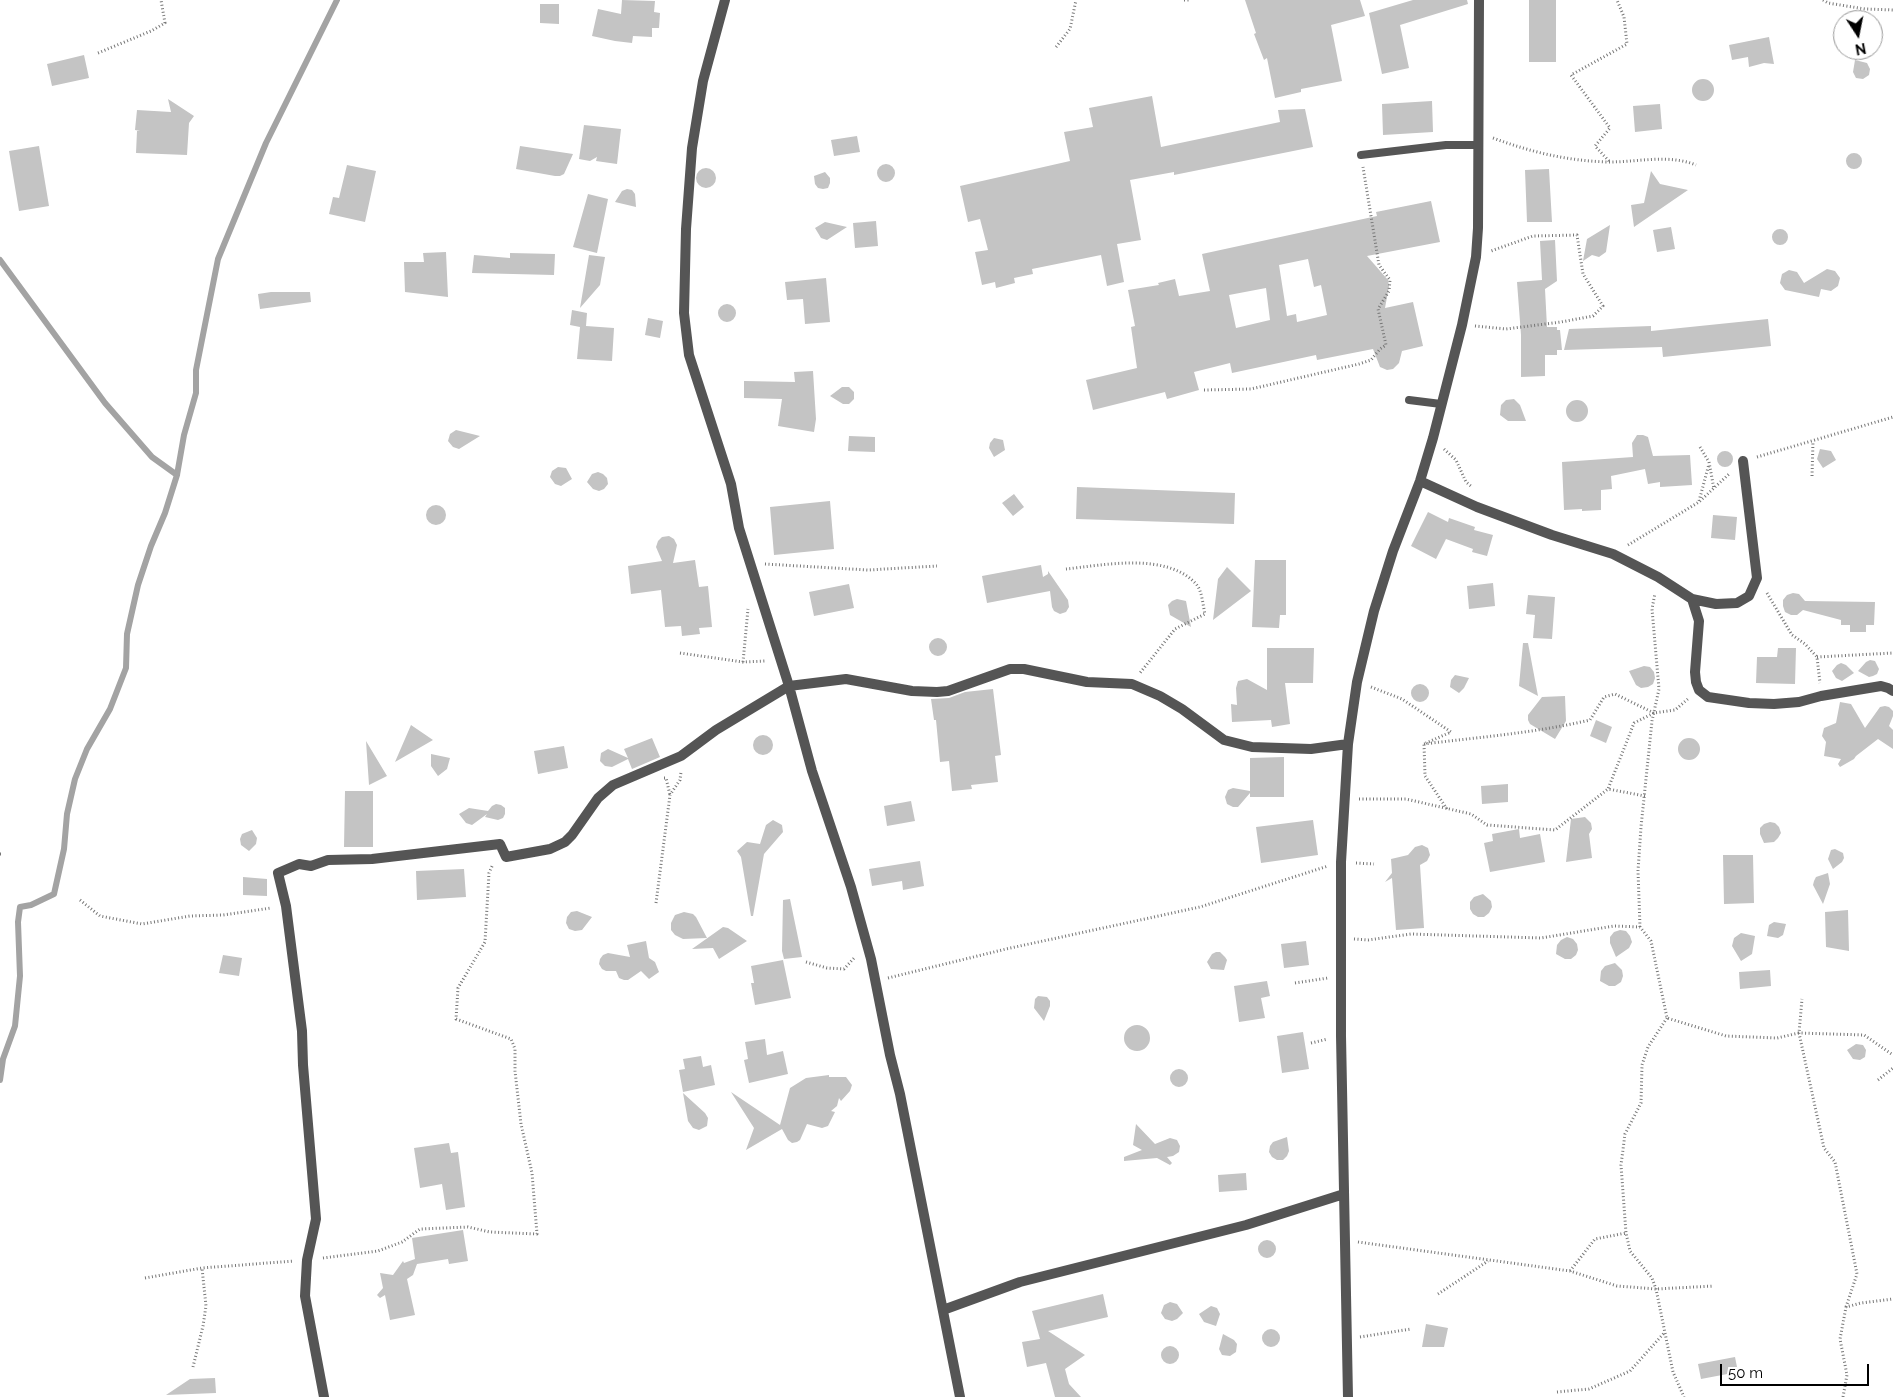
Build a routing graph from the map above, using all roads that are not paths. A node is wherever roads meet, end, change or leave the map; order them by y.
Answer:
1 (725, 0) edge
2 (1479, 0) edge
3 (1478, 146) junction
4 (1361, 155) road end
5 (1409, 400) dead end
6 (1441, 404) junction
7 (1743, 461) dead end
8 (1420, 481) junction
9 (1692, 599) junction
10 (789, 686) junction
11 (1893, 691) edge
12 (1348, 744) junction
13 (1344, 1194) junction
14 (943, 1310) junction
15 (324, 1397) edge
16 (960, 1397) edge
17 (1348, 1397) edge

1 - 10 street
2 - 3 street
3 - 4 lane
3 - 6 street
5 - 6 lane
6 - 8 street
7 - 9 street
8 - 9 street
8 - 12 street
9 - 11 street
10 - 12 street
10 - 14 street
10 - 15 street
12 - 13 street
13 - 14 street
13 - 17 street
14 - 16 street

